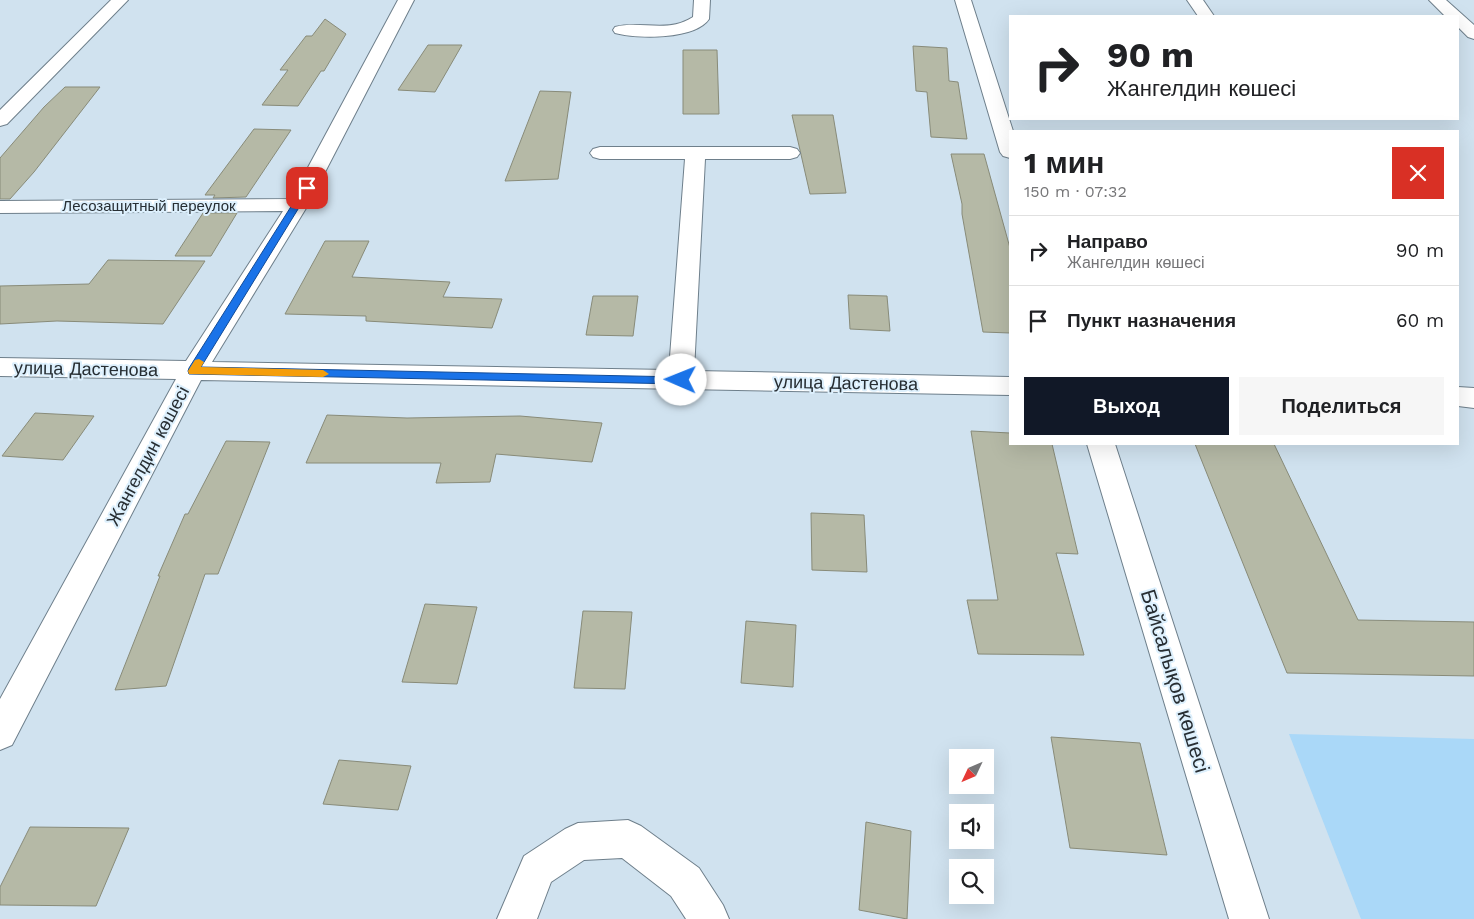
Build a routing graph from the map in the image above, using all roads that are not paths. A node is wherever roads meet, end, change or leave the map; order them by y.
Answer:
1 (120, 0) edge
2 (406, 0) edge
3 (702, 0) edge
4 (963, 0) edge
5 (1195, 0) edge
6 (1437, 0) edge
7 (1205, 15) edge
8 (1453, 15) edge
9 (1459, 20) edge
10 (621, 30) dead end
11 (1474, 34) edge
12 (0, 120) edge
13 (1009, 149) edge
14 (600, 153) dead end
15 (695, 153) junction
16 (790, 153) dead end
17 (298, 205) junction
18 (0, 207) edge
19 (0, 367) edge
20 (193, 371) junction
21 (681, 380) junction
22 (1009, 386) edge
23 (1459, 397) edge
24 (1474, 398) edge
25 (1101, 445) edge
26 (0, 733) edge
27 (517, 919) edge
28 (709, 919) edge
29 (1249, 919) edge

1 - 12 street
2 - 17 street, Жангелдин көшесі
3 - 10 street
4 - 13 street
5 - 7 street
6 - 8 street
9 - 11 street
14 - 15 street
15 - 16 street
15 - 21 street
17 - 18 street, Лесозащитный переулок
17 - 20 street, Жангелдин көшесі
19 - 20 street, улица Дастенова
20 - 21 street, улица Дастенова
20 - 26 street, Жангелдин көшесі
21 - 22 street, улица Дастенова
23 - 24 street
25 - 29 street, Байсалықов көшесі
27 - 28 street

